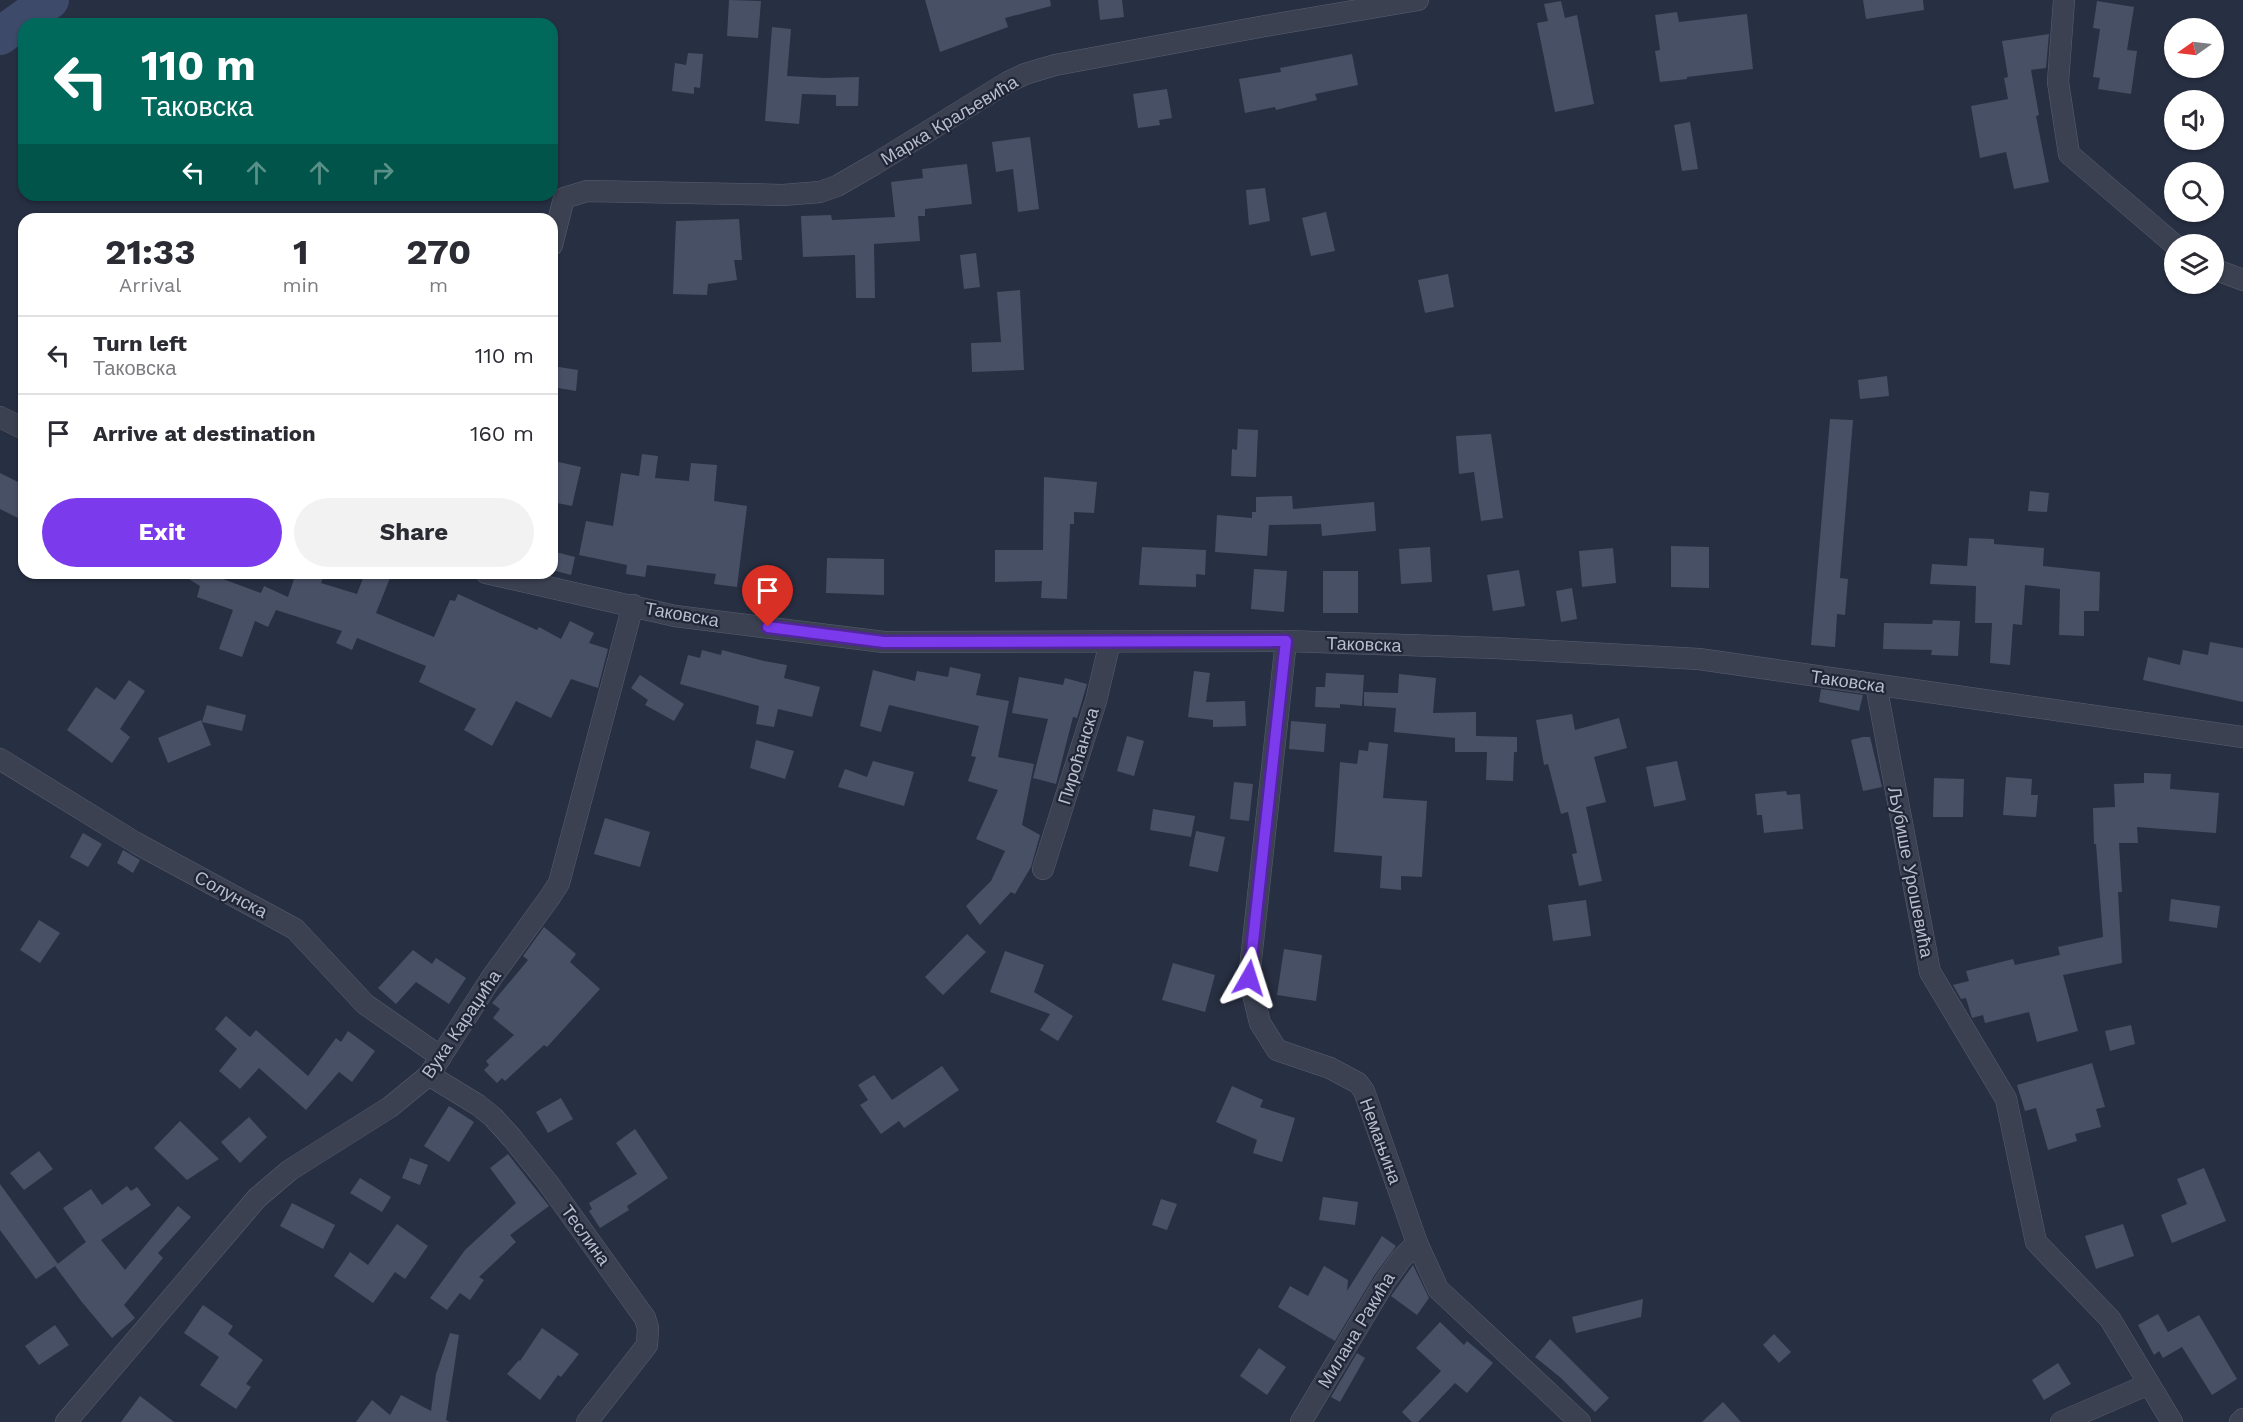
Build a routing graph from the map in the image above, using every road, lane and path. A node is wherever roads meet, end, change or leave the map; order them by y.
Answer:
1 (1418, 0) edge
2 (2064, 0) edge
3 (558, 222) edge
4 (2164, 236) edge
5 (2224, 273) edge
6 (2243, 280) edge
7 (0, 417) edge
8 (18, 426) edge
9 (514, 579) edge
10 (633, 605) junction
11 (1286, 641) junction
12 (1110, 642) junction
13 (1876, 685) junction
14 (2243, 737) edge
15 (0, 759) edge
16 (1043, 869) dead end
17 (441, 1057) junction
18 (429, 1076) junction
19 (1417, 1243) junction
20 (2149, 1384) junction
21 (66, 1422) edge
22 (587, 1422) edge
23 (1301, 1422) edge
24 (1580, 1422) edge
25 (2061, 1422) edge
26 (2172, 1422) edge

1 - 3 street, Марка Краљевића
2 - 4 street
5 - 6 street
7 - 8 street
9 - 10 street, Таковска
10 - 12 street, Таковска
10 - 17 street, Вука Караџића
11 - 12 street, Таковска
11 - 13 street, Таковска
11 - 19 street, Немањина
12 - 16 street, Пироћанска
13 - 14 street, Таковска
13 - 20 street, Љубише Урошевића
15 - 17 street, Солунска
17 - 18 street, Вука Караџића
18 - 21 street, Вука Караџића
18 - 22 street, Теслина
19 - 23 street, Милана Ракића
19 - 24 street, Немањина
20 - 25 street
20 - 26 street, Љубише Урошевића

